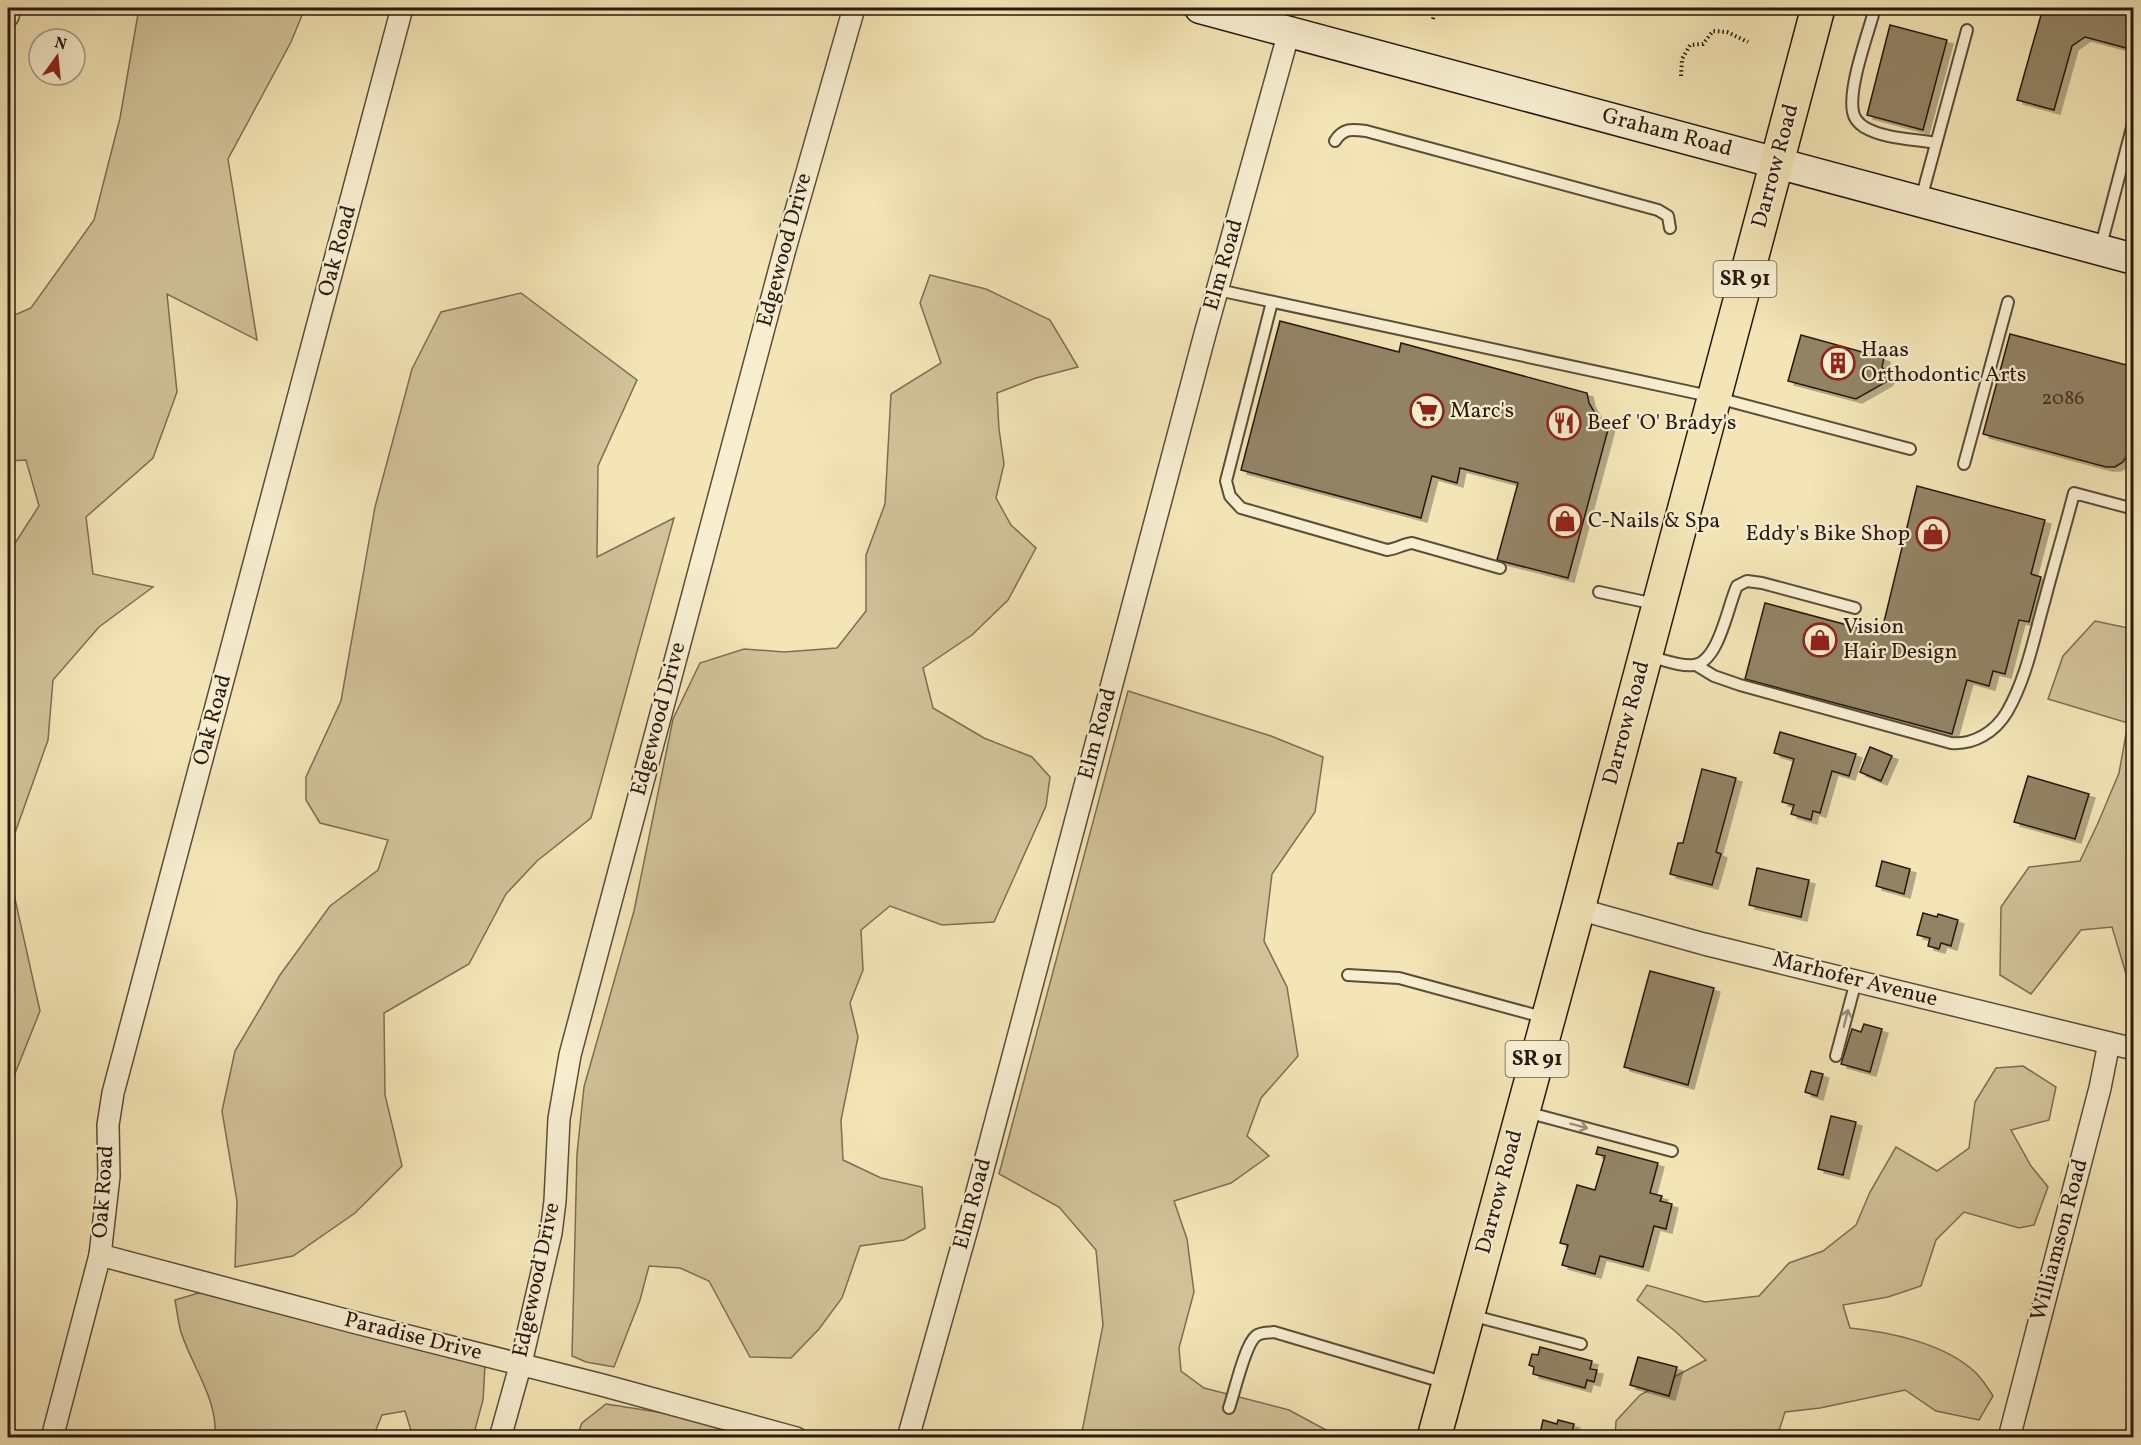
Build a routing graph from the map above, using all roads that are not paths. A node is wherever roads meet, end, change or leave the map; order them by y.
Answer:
1 (10, 8) edge
2 (402, 8) edge
3 (854, 8) edge
4 (1200, 8) edge
5 (1818, 8) edge
6 (1875, 8) edge
7 (8, 15) edge
8 (1967, 30) dead end
9 (1289, 32) junction
10 (2133, 120) edge
11 (1335, 141) dead end
12 (1936, 142) junction
13 (1776, 162) junction
14 (1920, 203) junction
15 (1670, 228) dead end
16 (2100, 250) junction
17 (2133, 259) edge
18 (1218, 290) junction
19 (1272, 302) junction
20 (2008, 302) dead end
21 (1714, 397) junction
22 (1910, 449) dead end
23 (1964, 464) dead end
24 (2133, 509) edge
25 (1500, 568) dead end
26 (1599, 592) dead end
27 (1659, 605) junction
28 (1855, 608) dead end
29 (1645, 655) junction
30 (1696, 665) junction
31 (1578, 909) junction
32 (1348, 975) dead end
33 (1856, 981) junction
34 (1548, 1019) junction
35 (2109, 1042) junction
36 (2133, 1048) edge
37 (1836, 1056) dead end
38 (1522, 1111) junction
39 (1672, 1151) dead end
40 (100, 1255) junction
41 (1467, 1314) junction
42 (1581, 1344) dead end
43 (521, 1363) junction
44 (1448, 1384) junction
45 (1229, 1408) dead end
46 (52, 1437) edge
47 (500, 1437) edge
48 (796, 1437) edge
49 (908, 1437) edge
50 (1434, 1437) edge
51 (2009, 1437) edge

1 - 7 street
2 - 40 street, Oak Road
3 - 43 street, Edgewood Drive
4 - 9 main road, Graham Road
5 - 13 main road, Darrow Road / SR 91
6 - 12 lane
8 - 12 lane
9 - 13 main road, Graham Road
9 - 18 street, Elm Road
10 - 16 lane
11 - 15 lane
12 - 14 lane
13 - 14 main road, Graham Road
13 - 21 main road, Darrow Road / SR 91
14 - 16 main road, Graham Road
16 - 17 main road, Graham Road
18 - 19 lane
18 - 49 street, Elm Road
19 - 21 lane
19 - 25 lane
20 - 23 lane
21 - 22 lane
21 - 27 main road, Darrow Road / SR 91
24 - 30 lane
26 - 27 lane
27 - 29 main road, Darrow Road / SR 91
28 - 30 lane
29 - 30 lane
29 - 31 main road, Darrow Road / SR 91
31 - 33 street, Marhofer Avenue
31 - 34 main road, Darrow Road / SR 91
32 - 34 lane
33 - 35 street, Marhofer Avenue
37 -> 33 lane
34 - 38 main road, Darrow Road / SR 91
35 - 36 street, Marhofer Avenue
35 - 51 street, Williamson Road
38 -> 39 lane
38 - 41 main road, Darrow Road / SR 91
40 - 43 street, Paradise Drive
40 - 46 street, Oak Road
41 - 42 lane
41 - 44 main road, Darrow Road / SR 91
43 - 47 street, Edgewood Drive
43 - 48 street, Paradise Drive
44 - 45 lane
44 - 50 main road, Darrow Road / SR 91

